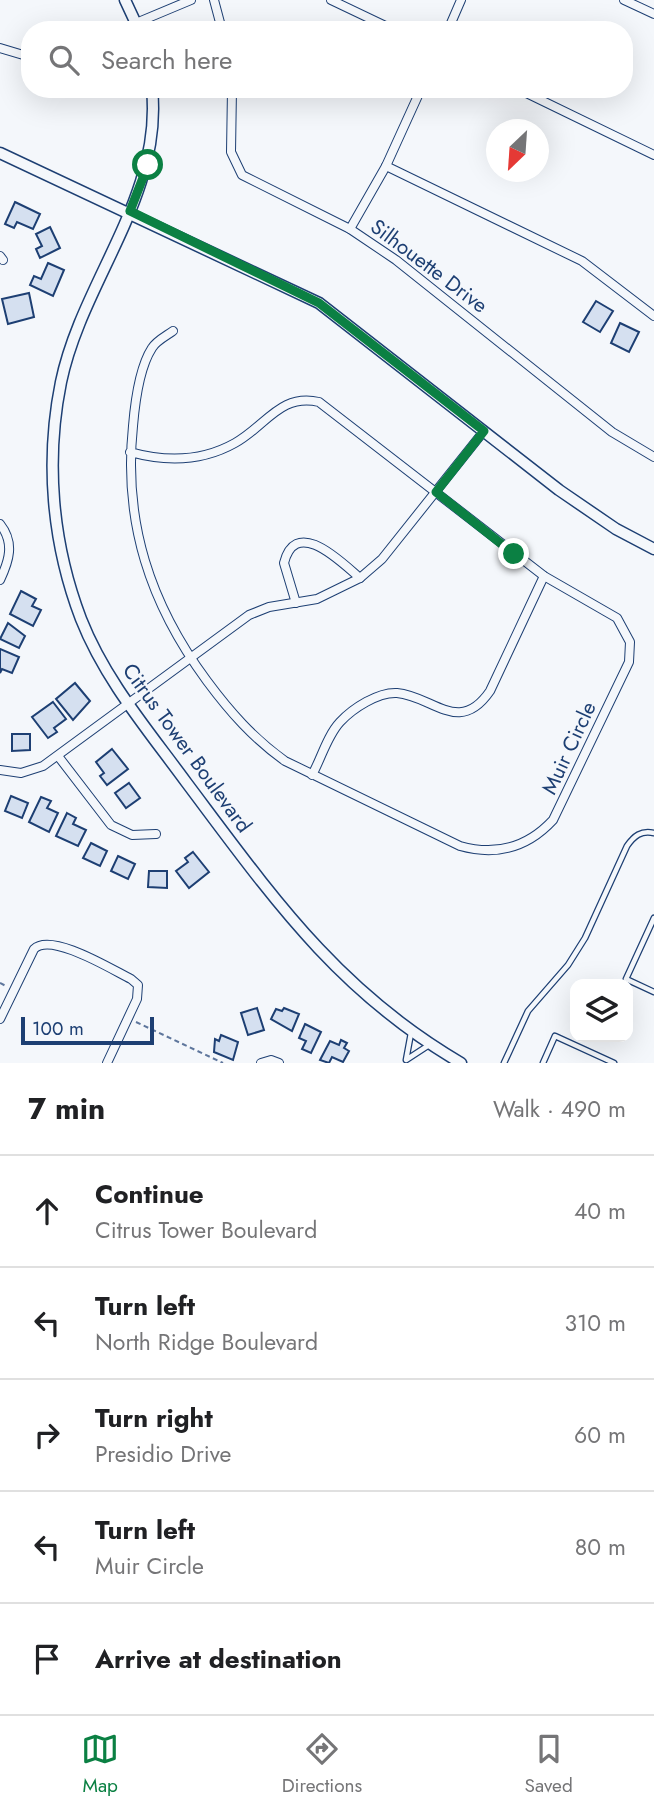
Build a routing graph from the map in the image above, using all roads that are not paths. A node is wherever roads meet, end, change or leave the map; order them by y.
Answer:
1 (125, 0) edge
2 (191, 0) edge
3 (214, 0) edge
4 (331, 0) edge
5 (461, 0) edge
6 (624, 0) edge
7 (654, 14) edge
8 (134, 21) edge
9 (149, 21) edge
10 (220, 21) edge
11 (375, 21) edge
12 (452, 21) edge
13 (0, 48) edge
14 (21, 54) edge
15 (152, 98) edge
16 (232, 98) edge
17 (417, 98) edge
18 (537, 98) edge
19 (0, 153) edge
20 (654, 155) edge
21 (386, 166) junction
22 (130, 211) junction
23 (350, 229) junction
24 (654, 316) edge
25 (173, 331) dead end
26 (484, 431) junction
27 (130, 452) junction
28 (654, 457) edge
29 (436, 492) junction
30 (0, 524) edge
31 (654, 549) edge
32 (544, 576) junction
33 (360, 578) junction
34 (0, 580) edge
35 (296, 603) junction
36 (191, 658) junction
37 (128, 704) junction
38 (58, 756) junction
39 (0, 770) edge
40 (312, 775) junction
41 (654, 833) edge
42 (156, 834) dead end
43 (654, 918) edge
44 (654, 992) edge
45 (0, 1019) edge
46 (411, 1032) junction
47 (430, 1045) junction
48 (405, 1061) edge
49 (107, 1063) edge
50 (261, 1063) edge
51 (279, 1063) edge
52 (461, 1063) edge
53 (505, 1063) edge
54 (542, 1063) edge
55 (614, 1063) edge

1 - 8 main road
2 - 9 street
3 - 10 street
4 - 11 street
5 - 12 street
6 - 7 street
13 - 14 street
15 - 22 main road, Citrus Tower Boulevard
16 - 23 street, Silhouette Drive
17 - 21 street
18 - 20 street
19 - 22 main road
21 - 23 street
21 - 24 street
22 - 26 main road
22 - 37 main road, Citrus Tower Boulevard
23 - 28 street, Silhouette Drive
25 - 27 street, Muir Circle
26 - 29 street
26 - 31 main road
27 - 29 street, Muir Circle
27 - 36 street, Muir Circle
29 - 32 street, Muir Circle
29 - 33 street
30 - 34 street
32 - 40 street
32 - 40 street, Muir Circle
33 - 35 street
33 - 35 street
35 - 36 street
36 - 37 street
36 - 40 street, Muir Circle
37 - 38 street
37 - 46 main road, Citrus Tower Boulevard
38 - 39 street
38 - 42 street
41 - 53 lane
43 - 44 lane
45 - 49 street
46 - 47 main road, Citrus Tower Boulevard
46 - 48 lane
47 - 48 lane
47 - 52 main road, Citrus Tower Boulevard
50 - 51 street
54 - 55 lane

